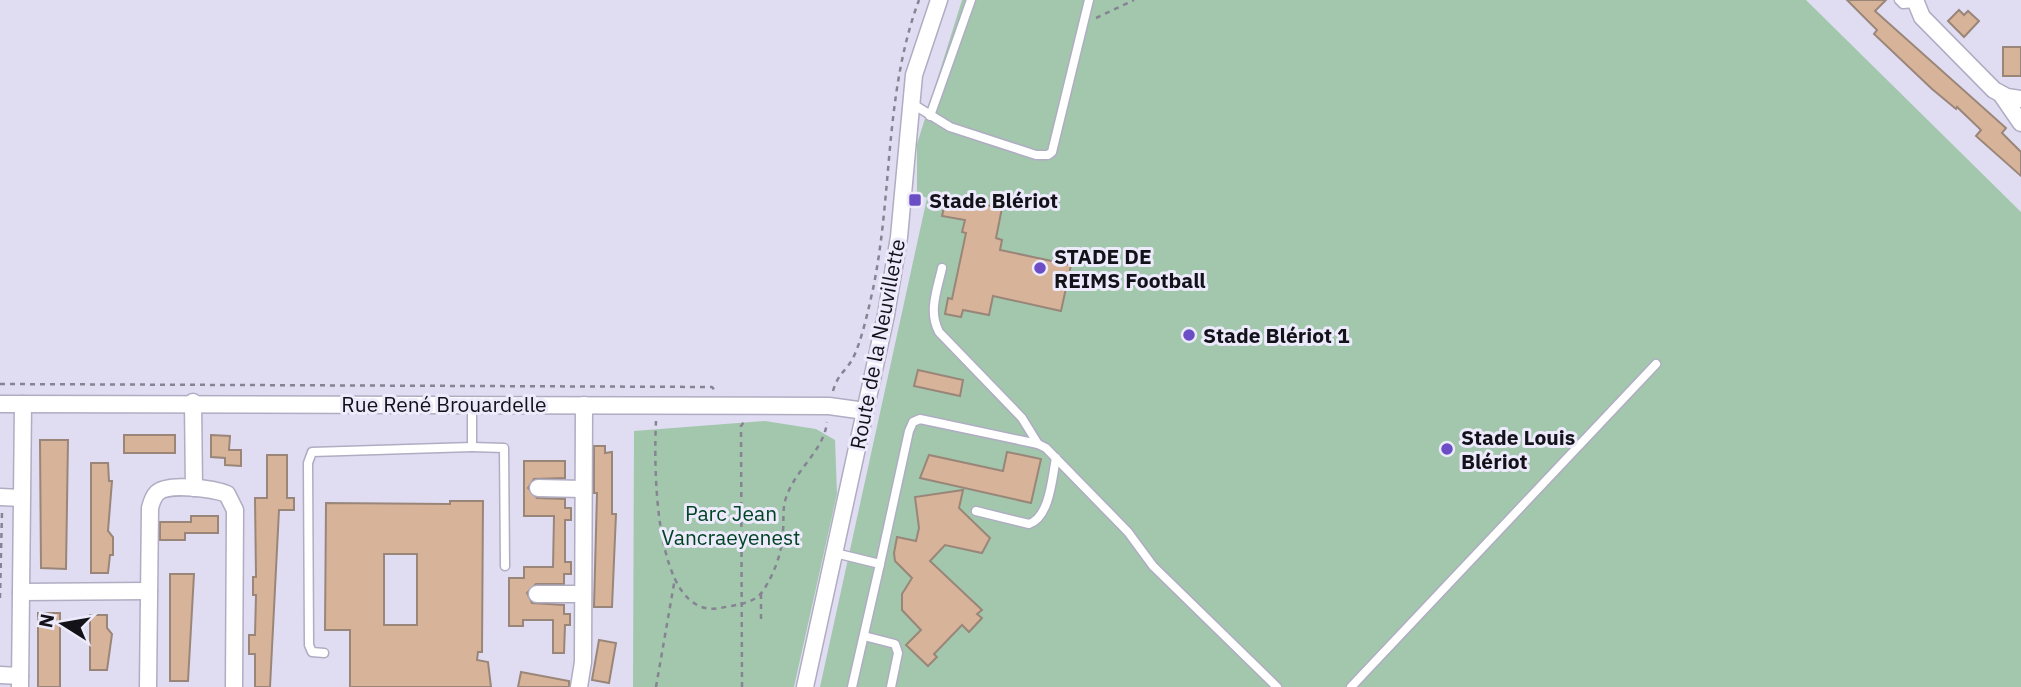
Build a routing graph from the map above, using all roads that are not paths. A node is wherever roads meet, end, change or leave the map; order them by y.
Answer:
1 (939, 0) edge
2 (971, 0) edge
3 (1089, 0) edge
4 (1909, 1) edge
5 (2001, 94) junction
6 (2021, 99) edge
7 (911, 103) junction
8 (930, 116) junction
9 (2021, 123) edge
10 (942, 268) dead end
11 (1656, 364) dead end
12 (193, 402) junction
13 (0, 404) edge
14 (23, 404) junction
15 (472, 404) junction
16 (584, 405) junction
17 (865, 411) junction
18 (1038, 444) junction
19 (472, 447) junction
20 (1056, 458) junction
21 (194, 488) junction
22 (538, 488) dead end
23 (583, 489) junction
24 (1, 497) edge
25 (21, 498) junction
26 (976, 511) dead end
27 (835, 552) junction
28 (880, 564) junction
29 (505, 566) dead end
30 (149, 591) junction
31 (21, 592) junction
32 (537, 594) dead end
33 (583, 594) junction
34 (864, 636) junction
35 (324, 653) dead end
36 (0, 675) edge
37 (20, 681) edge
38 (148, 687) edge
39 (234, 687) edge
40 (579, 687) edge
41 (805, 687) edge
42 (852, 687) edge
43 (891, 687) edge
44 (1277, 687) edge
45 (1351, 687) edge

1 - 7 street, Route de la Neuvillette
2 - 8 lane
3 - 8 lane
4 - 5 street
5 - 6 street
5 - 9 street
7 - 8 lane
7 - 17 street, Route de la Neuvillette
10 - 18 lane
11 - 45 lane
12 - 14 street, Rue René Brouardelle
12 - 15 street, Rue René Brouardelle
12 - 21 street
13 - 14 street, Rue René Brouardelle
14 - 25 street
15 - 16 street, Rue René Brouardelle
15 - 19 lane
16 - 17 street, Rue René Brouardelle
16 - 23 street
17 - 27 street, Route de la Neuvillette
18 - 20 lane
18 - 28 lane
19 - 29 lane
19 - 35 lane
20 - 26 lane
20 - 44 lane
21 - 30 street
21 - 39 street
22 - 23 street
23 - 33 street
24 - 25 street
25 - 31 street
27 - 28 lane
27 - 41 street, Route de la Neuvillette
28 - 34 lane
30 - 31 street
30 - 38 street
31 - 37 street
32 - 33 street
33 - 40 street
34 - 42 lane
34 - 43 lane
36 - 37 street

